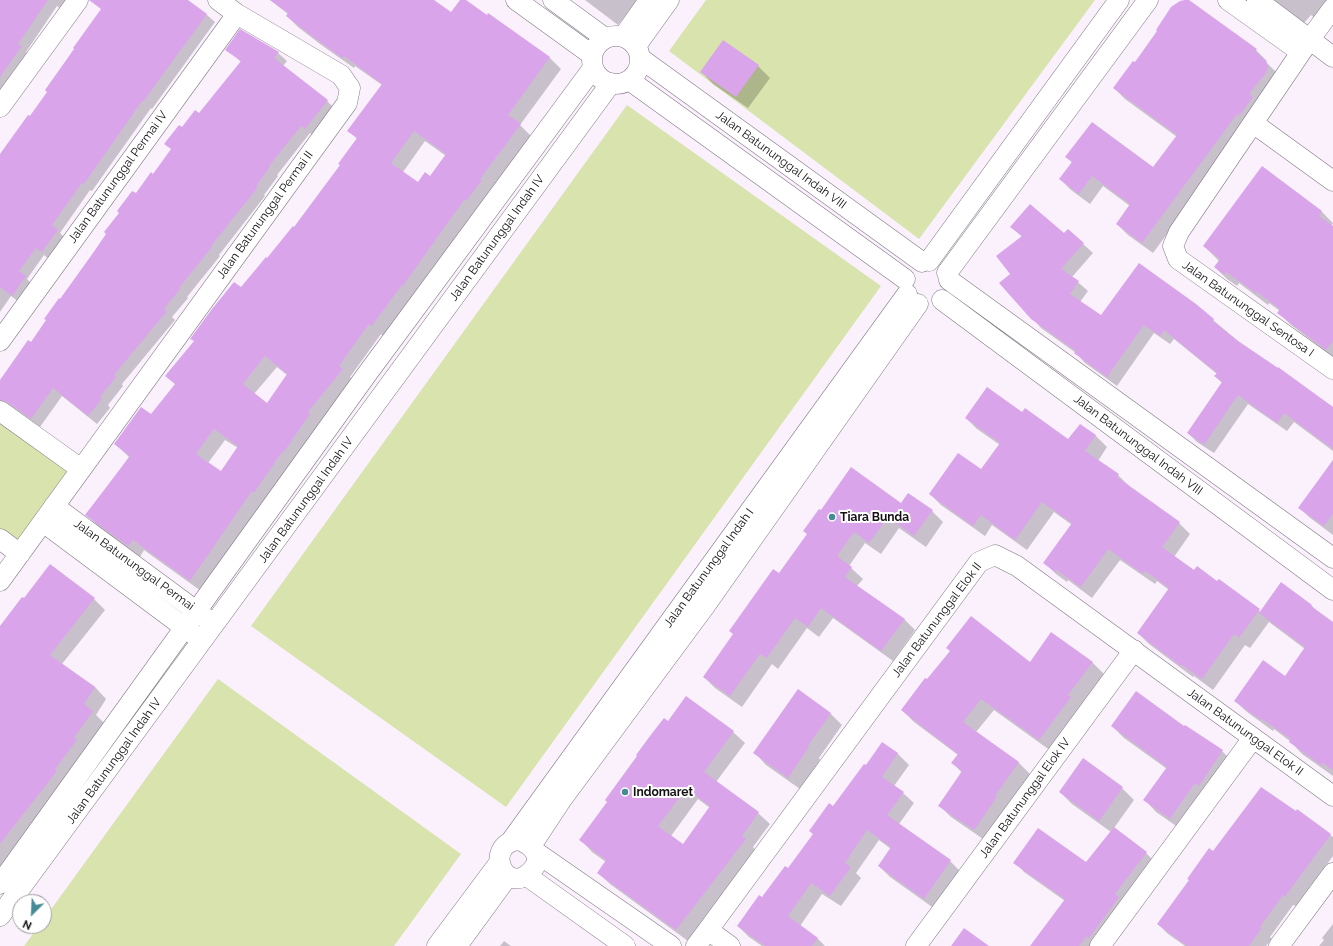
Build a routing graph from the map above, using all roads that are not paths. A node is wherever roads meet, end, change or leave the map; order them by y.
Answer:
1 (78, 0) edge
2 (218, 0) edge
3 (516, 0) edge
4 (552, 0) edge
5 (649, 0) edge
6 (669, 0) edge
7 (1119, 0) edge
8 (1148, 0) edge
9 (1228, 0) edge
10 (1257, 0) edge
11 (1333, 8) edge
12 (237, 14) junction
13 (626, 45) junction
14 (1306, 46) junction
15 (1333, 57) edge
16 (593, 62) junction
17 (620, 82) junction
18 (0, 108) edge
19 (1253, 123) junction
20 (1333, 181) edge
21 (925, 262) junction
22 (948, 277) junction
23 (910, 292) junction
24 (942, 300) junction
25 (0, 341) edge
26 (1333, 369) edge
27 (367, 374) junction
28 (386, 389) junction
29 (0, 411) edge
30 (81, 469) junction
31 (49, 514) junction
32 (0, 539) edge
33 (20, 554) junction
34 (1333, 558) edge
35 (0, 581) edge
36 (1333, 590) edge
37 (197, 611) junction
38 (214, 624) junction
39 (185, 628) junction
40 (202, 640) junction
41 (1134, 650) junction
42 (1253, 738) junction
43 (1333, 796) edge
44 (511, 841) junction
45 (534, 849) junction
46 (512, 872) junction
47 (1333, 873) edge
48 (0, 884) edge
49 (0, 916) edge
50 (708, 930) junction
51 (437, 946) edge
52 (457, 946) edge
53 (625, 946) edge
54 (671, 946) edge
55 (696, 946) edge
56 (730, 946) edge
57 (916, 946) edge
58 (1100, 946) edge
59 (1279, 946) edge

1 - 18 street
2 - 12 street, Jalan Batununggal Permai II
3 - 16 street
4 - 13 street, Jalan Batununggal Indah VIII
5 - 13 street
6 - 13 street
7 - 21 street
8 - 22 street
9 - 14 street
10 - 14 street
11 - 14 street
12 - 25 street, Jalan Batununggal Permai IV
12 - 30 street, Jalan Batununggal Permai II
13 - 16 street
13 - 17 street
13 - 21 street, Jalan Batununggal Indah VIII
14 - 15 street
14 - 19 street
16 - 17 street
16 - 27 street, Jalan Batununggal Indah IV
17 - 23 street, Jalan Batununggal Indah VIII
17 - 28 street, Jalan Batununggal Indah IV
19 - 20 street
19 - 26 street, Jalan Batununggal Sentosa I
21 - 22 street
21 - 23 street
22 - 24 street
22 - 34 street, Jalan Batununggal Indah VIII
23 - 24 street
23 - 44 street, Jalan Batununggal Indah I
23 - 45 street, Jalan Batununggal Indah I
24 - 36 street, Jalan Batununggal Indah VIII
27 - 28 street
27 - 37 street, Jalan Batununggal Indah IV
28 - 38 street, Jalan Batununggal Indah IV
29 - 30 street
30 - 31 street
31 - 33 street
31 - 37 street, Jalan Batununggal Permai
31 - 39 street, Jalan Batununggal Permai
32 - 33 street
33 - 35 street
37 - 38 street, Jalan Batununggal Permai
37 - 39 street, Jalan Batununggal Indah IV
38 - 40 street, Jalan Batununggal Indah IV
39 - 40 street, Jalan Batununggal Permai
39 - 48 street, Jalan Batununggal Indah IV
40 - 49 street, Jalan Batununggal Indah IV
41 - 42 street, Jalan Batununggal Elok II
41 - 50 street, Jalan Batununggal Elok II
41 - 57 street, Jalan Batununggal Elok IV
42 - 43 street, Jalan Batununggal Elok II
42 - 58 street
44 - 45 street
44 - 46 street
45 - 46 street
45 - 54 street
46 - 51 street
46 - 52 street
46 - 53 street
47 - 59 street
50 - 55 street, Jalan Batununggal Elok II
50 - 56 street

